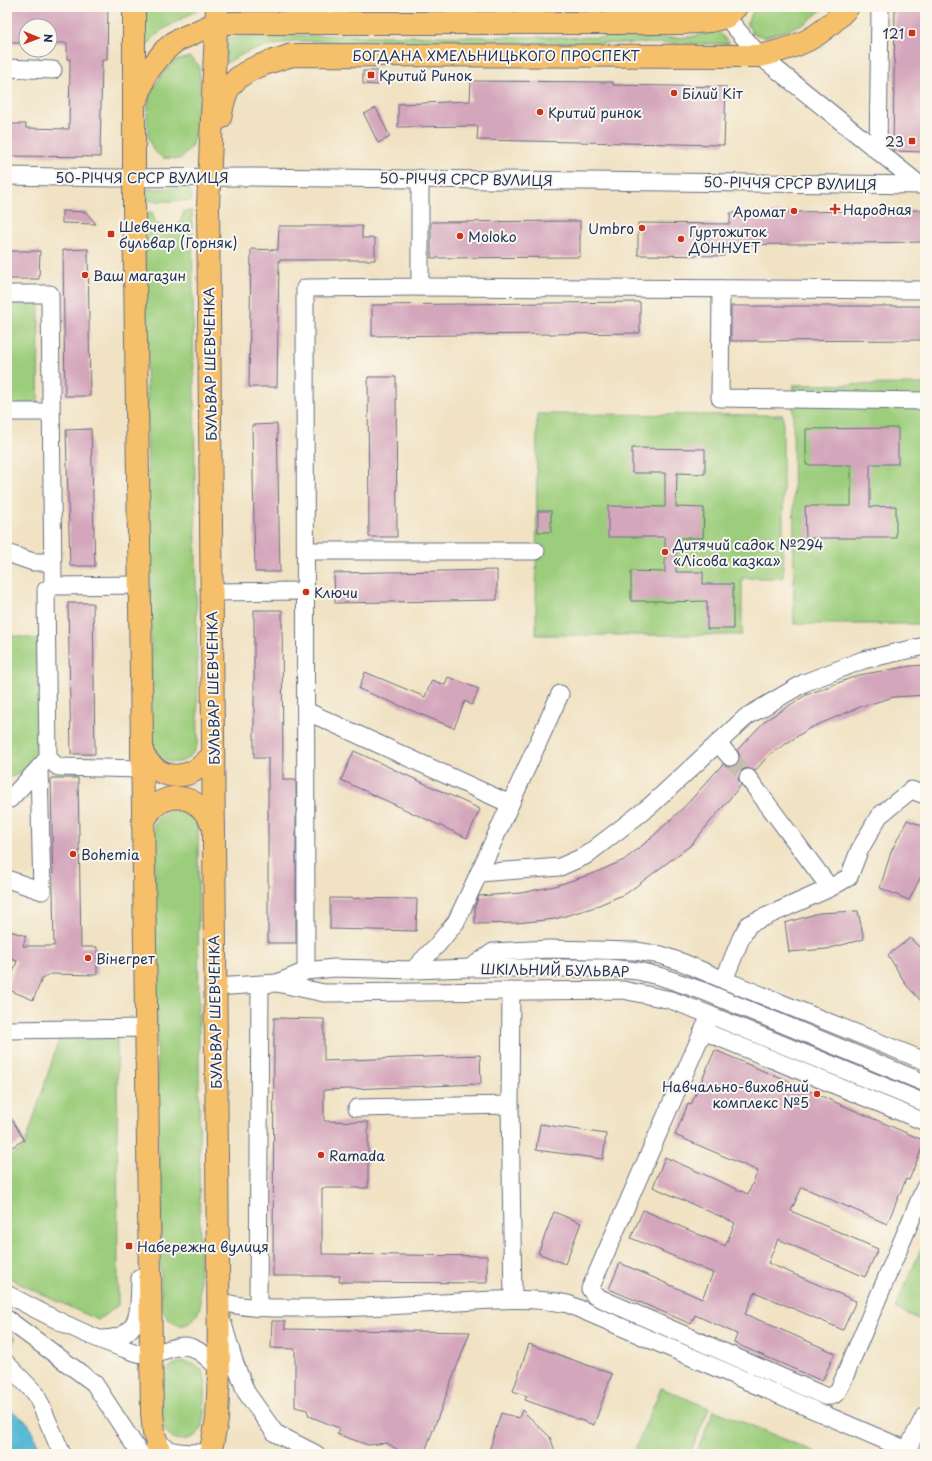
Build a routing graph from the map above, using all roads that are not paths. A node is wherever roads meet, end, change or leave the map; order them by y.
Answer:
1 (134, 7) edge
2 (680, 7) edge
3 (848, 7) edge
4 (879, 9) edge
5 (731, 12) edge
6 (332, 14) edge
7 (217, 15) edge
8 (700, 22) junction
9 (760, 56) junction
10 (7, 68) edge
11 (53, 70) dead end
12 (135, 107) junction
13 (878, 151) junction
14 (7, 176) edge
15 (208, 176) junction
16 (134, 177) junction
17 (420, 178) junction
18 (922, 185) edge
19 (420, 287) junction
20 (721, 289) junction
21 (925, 290) edge
22 (7, 294) edge
23 (925, 401) edge
24 (7, 412) edge
25 (50, 412) junction
26 (306, 551) junction
27 (536, 551) dead end
28 (7, 553) edge
29 (52, 562) junction
30 (140, 585) junction
31 (53, 586) junction
32 (306, 591) junction
33 (212, 592) junction
34 (925, 646) edge
35 (560, 694) dead end
36 (306, 711) junction
37 (718, 743) junction
38 (213, 754) junction
39 (730, 757) tunnel mouth
40 (142, 761) junction
41 (43, 763) junction
42 (748, 778) tunnel mouth
43 (925, 795) edge
44 (7, 798) edge
45 (510, 804) junction
46 (143, 825) junction
47 (214, 826) junction
48 (479, 873) junction
49 (7, 879) edge
50 (830, 888) junction
51 (470, 968) junction
52 (413, 970) junction
53 (306, 971) junction
54 (724, 980) junction
55 (277, 983) junction
56 (260, 985) junction
57 (215, 987) junction
58 (511, 991) junction
59 (710, 1015) junction
60 (147, 1028) junction
61 (7, 1030) edge
62 (703, 1031) junction
63 (925, 1061) edge
64 (925, 1083) edge
65 (925, 1103) edge
66 (510, 1105) junction
67 (357, 1108) dead end
68 (925, 1122) edge
69 (149, 1141) junction
70 (925, 1187) edge
71 (7, 1294) edge
72 (513, 1299) junction
73 (219, 1306) junction
74 (258, 1308) junction
75 (7, 1319) edge
76 (97, 1339) junction
77 (152, 1355) junction
78 (7, 1364) edge
79 (219, 1369) junction
80 (925, 1415) edge
81 (154, 1433) junction
82 (906, 1452) edge
83 (62, 1454) edge
84 (141, 1454) edge
85 (160, 1454) edge
86 (211, 1454) edge
87 (316, 1454) edge

1 - 12 main road
2 - 8 street
3 - 9 main road, БОГДАНА ХМЕЛЬНИЦЬКОГО ПРОСПЕКТ
4 - 13 street
5 - 8 main road
5 - 9 street
6 - 7 main road
6 - 8 main road
7 - 12 main road
7 - 15 main road, БУЛЬВАР ШЕВЧЕНКА
9 - 13 street
9 - 15 main road, БОГДАНА ХМЕЛЬНИЦЬКОГО ПРОСПЕКТ
10 - 11 street
12 - 16 main road
13 - 18 street
14 - 16 street, 50-РІЧЧЯ СРСР ВУЛИЦЯ
15 - 16 street, 50-РІЧЧЯ СРСР ВУЛИЦЯ
15 - 17 street, 50-РІЧЧЯ СРСР ВУЛИЦЯ
15 - 33 main road, БУЛЬВАР ШЕВЧЕНКА
16 - 30 main road
17 - 18 street, 50-РІЧЧЯ СРСР ВУЛИЦЯ
17 - 19 street
19 - 20 street
19 - 26 street
20 - 21 street
20 - 23 street
22 - 25 street
24 - 25 street
25 - 29 street
26 - 27 street
26 - 32 street
28 - 29 street
29 - 31 street
30 - 31 street
30 - 40 main road
31 - 41 street
32 - 33 street
32 - 36 street
33 - 38 main road, БУЛЬВАР ШЕВЧЕНКА
34 - 37 street
35 - 45 street
36 - 45 street
36 - 53 street
37 - 39 street
37 - 48 street
38 - 40 main road
38 - 47 main road, БУЛЬВАР ШЕВЧЕНКА
40 - 41 street
40 - 46 main road
41 - 44 street
41 - 49 street
42 - 50 street
43 - 50 street
45 - 48 street
46 - 47 main road
46 - 60 main road
47 - 57 main road, БУЛЬВАР ШЕВЧЕНКА
48 - 52 street
50 - 54 street
51 - 52 street, ШКІЛЬНИЙ БУЛЬВАР
51 - 54 street
51 - 64 street, ШКІЛЬНИЙ БУЛЬВАР
52 - 53 street, ШКІЛЬНИЙ БУЛЬВАР
53 - 55 street, ШКІЛЬНИЙ БУЛЬВАР
54 - 63 street
55 - 56 street, ШКІЛЬНИЙ БУЛЬВАР
55 - 58 street
56 - 57 street, ШКІЛЬНИЙ БУЛЬВАР
56 - 74 street
57 - 73 main road, БУЛЬВАР ШЕВЧЕНКА
58 - 59 street
58 - 66 street
59 - 62 street
59 - 65 street
60 - 61 street
60 - 69 main road
62 - 68 street
62 - 70 street
66 - 67 street
66 - 72 street
69 - 76 street
69 - 77 main road
71 - 76 street
72 - 74 street
72 - 82 street
73 - 74 street
73 - 79 main road, БУЛЬВАР ШЕВЧЕНКА
73 - 87 street
75 - 84 street
76 - 77 street
77 - 79 street
77 - 81 main road
78 - 83 street
79 - 86 main road, БУЛЬВАР ШЕВЧЕНКА
80 - 82 street
81 - 85 main road
81 - 86 street, БУЛЬВАР ШЕВЧЕНКА

